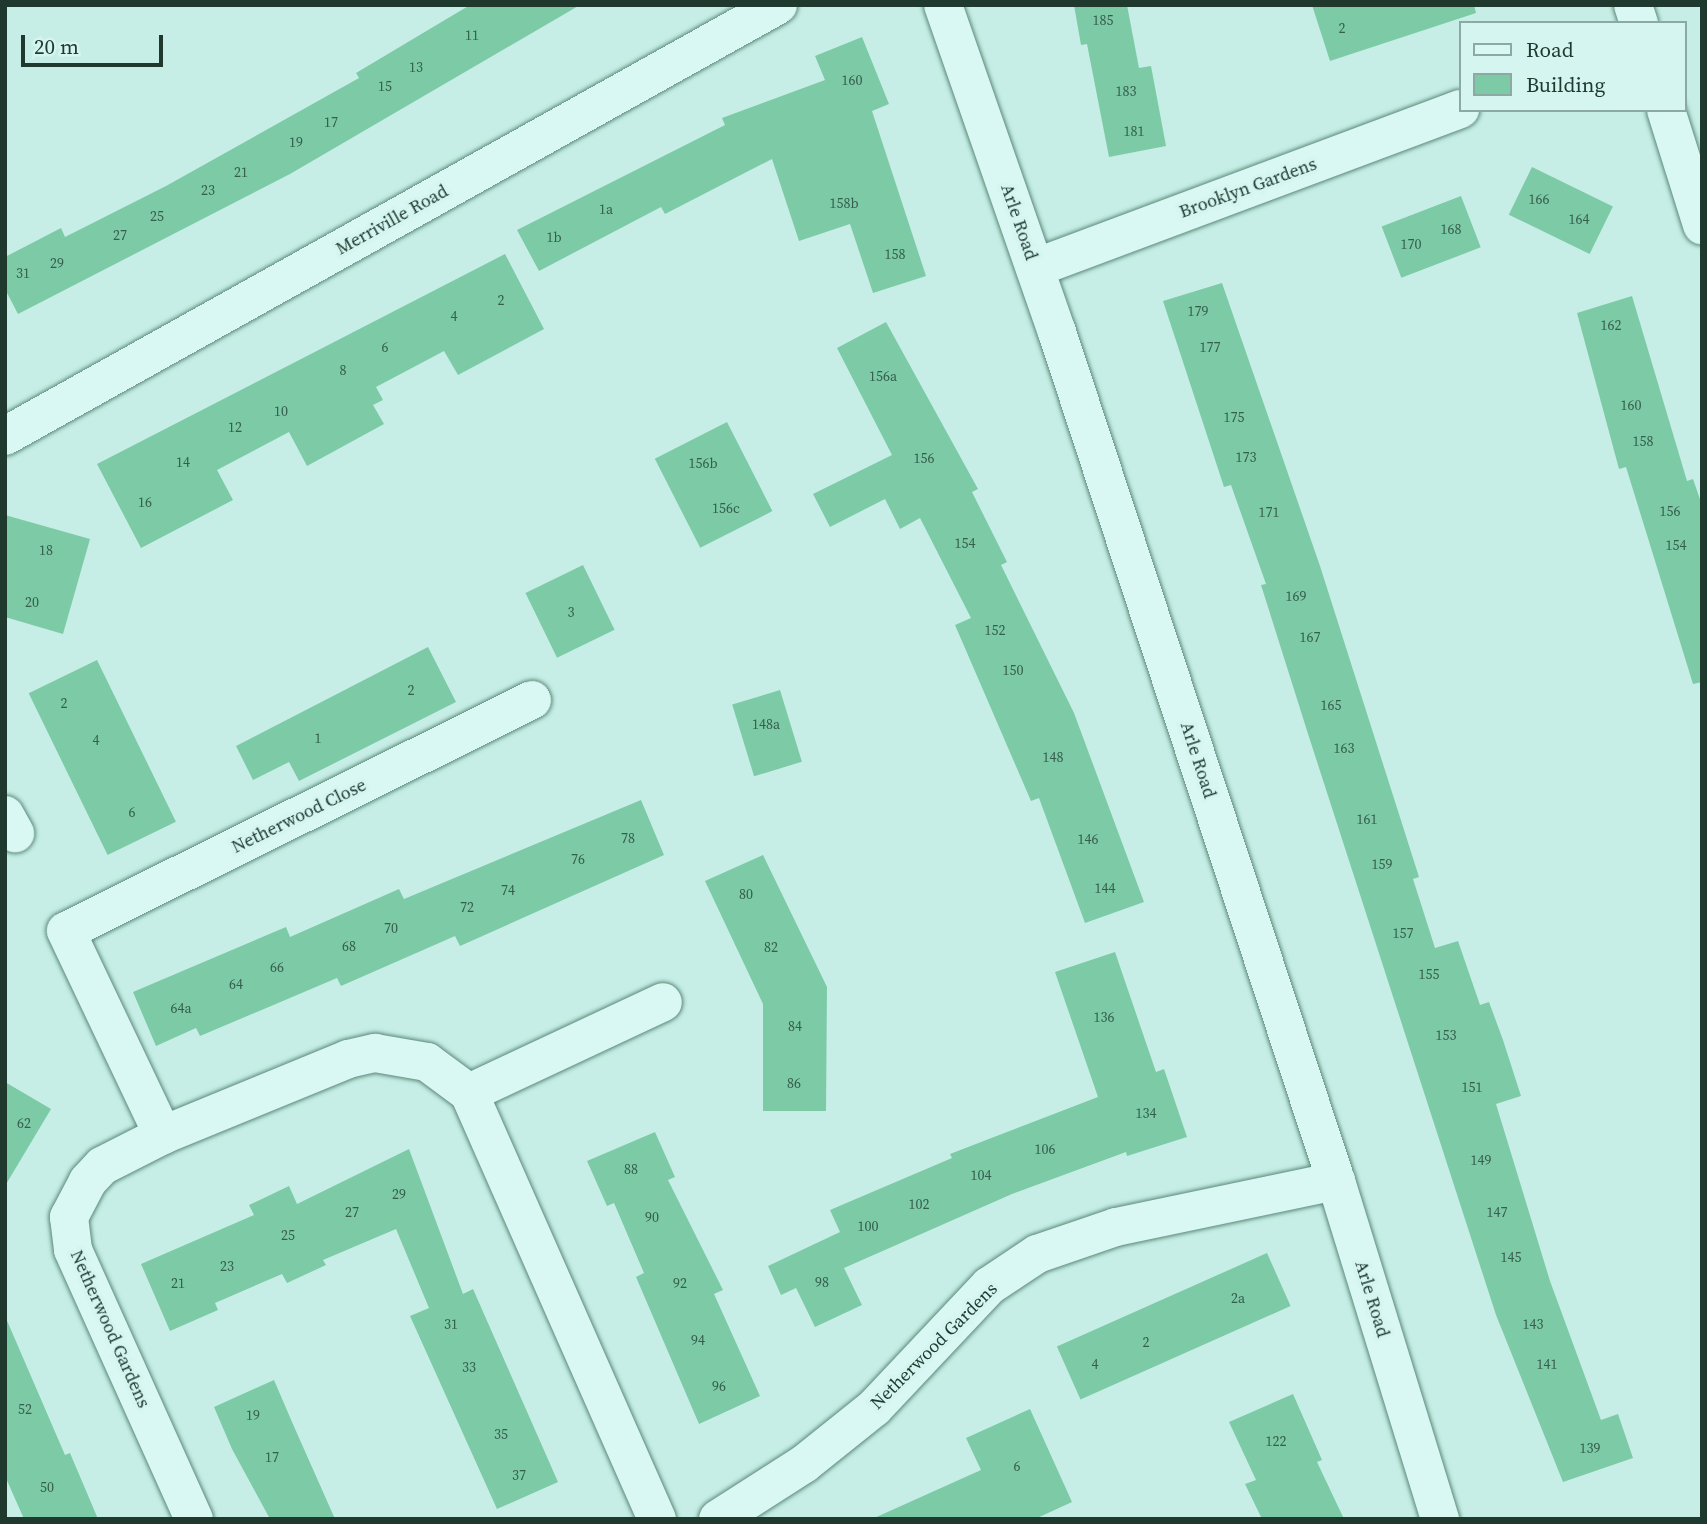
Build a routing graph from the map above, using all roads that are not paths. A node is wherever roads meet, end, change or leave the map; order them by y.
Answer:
1 (778, 5) edge
2 (943, 5) edge
3 (1458, 110) edge
4 (1667, 112) edge
5 (1702, 225) edge
6 (1035, 268) junction
7 (5, 436) edge
8 (533, 701) dead end
9 (663, 1002) dead end
10 (469, 1093) junction
11 (163, 1135) junction
12 (1336, 1181) junction
13 (194, 1519) edge
14 (657, 1519) edge
15 (718, 1519) edge
16 (1440, 1519) edge

1 - 7 street, Merriville Road
2 - 6 street, Arle Road
3 - 6 street, Brooklyn Gardens
4 - 5 street
6 - 12 street, Arle Road
8 - 11 street, Netherwood Close
9 - 10 street
10 - 11 street, Netherwood Gardens
10 - 14 street, Netherwood Gardens
11 - 13 street, Netherwood Gardens
12 - 15 street, Netherwood Gardens
12 - 16 street, Arle Road

